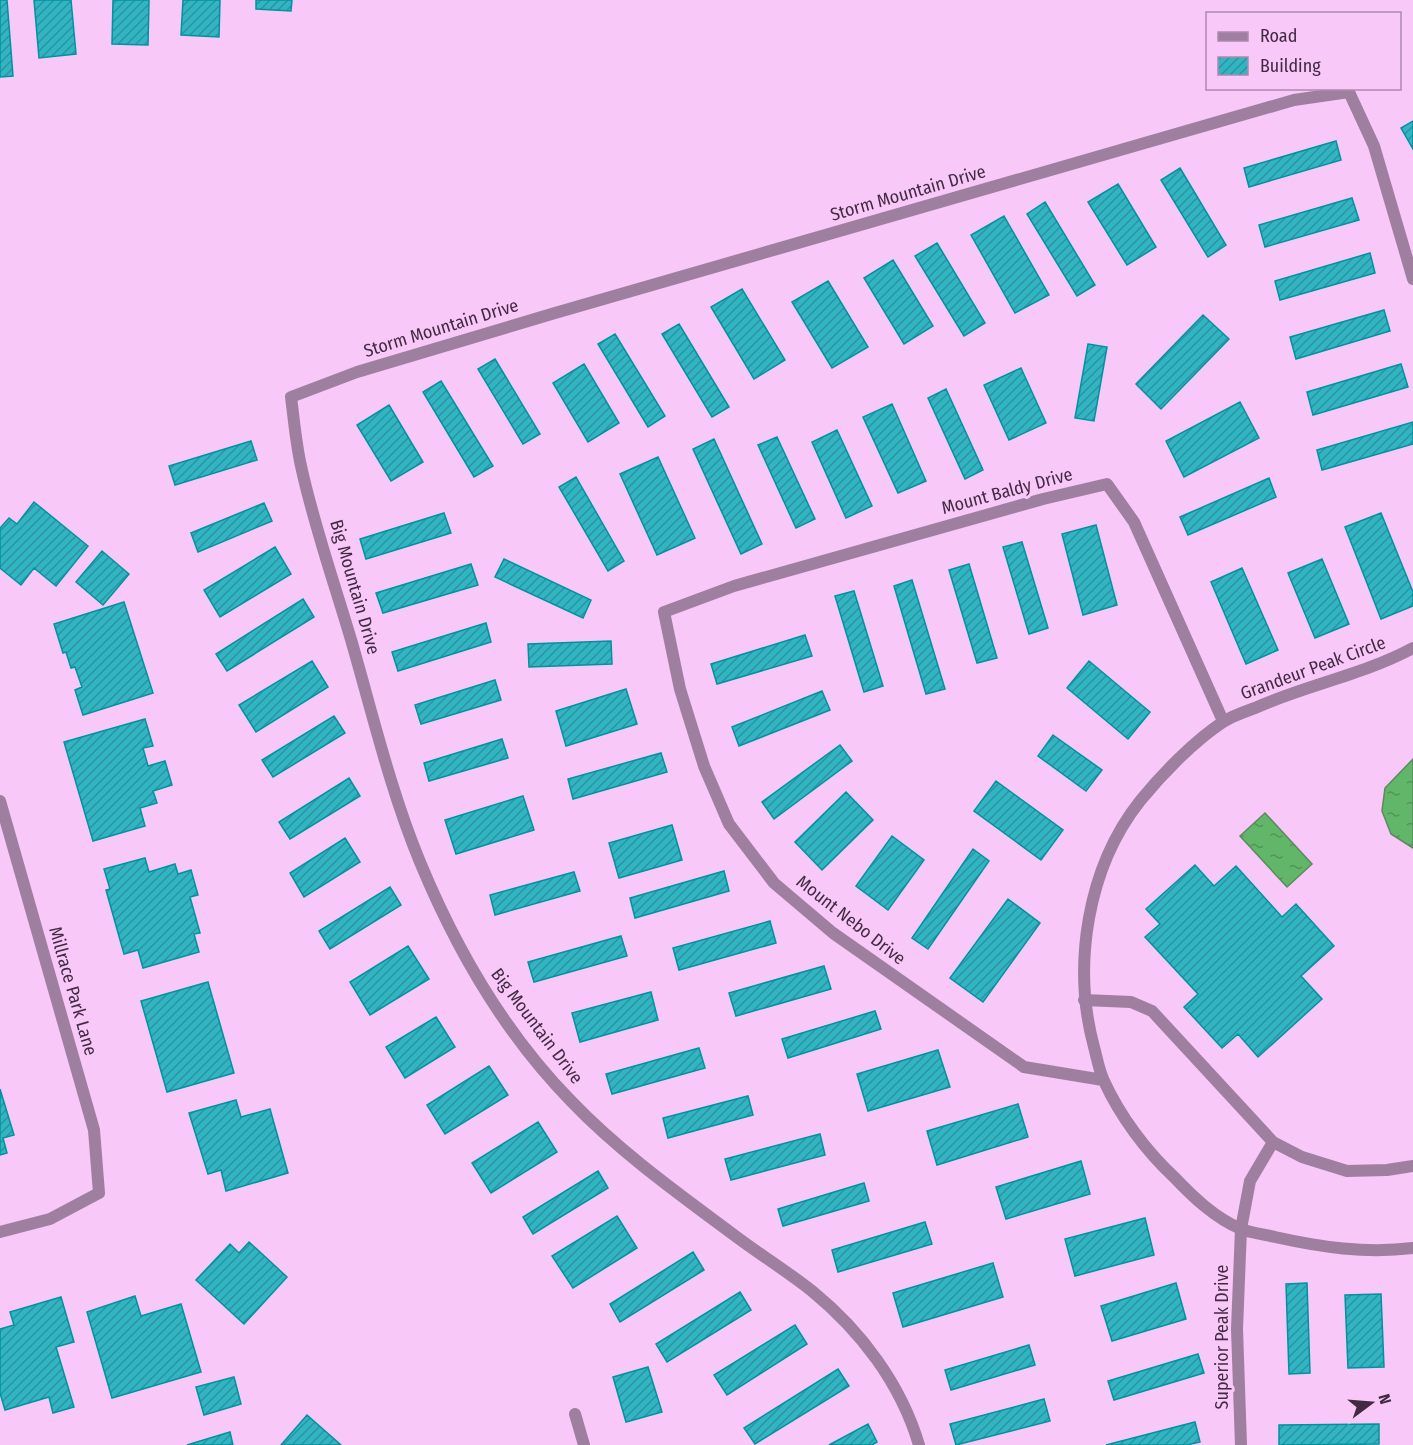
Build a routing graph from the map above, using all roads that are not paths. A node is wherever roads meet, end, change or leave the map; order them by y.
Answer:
1 (1413, 279) edge
2 (291, 397) joint
3 (664, 612) joint
4 (1413, 648) edge
5 (1223, 721) junction
6 (0, 801) edge
7 (1084, 1000) junction
8 (1103, 1080) junction
9 (1273, 1142) junction
10 (1413, 1166) edge
11 (1241, 1229) junction
12 (0, 1232) edge
13 (1413, 1248) edge
14 (575, 1414) dead end
15 (584, 1445) edge
16 (919, 1445) edge
17 (1241, 1445) edge

1 - 2 street, Storm Mountain Drive
2 - 16 street, Big Mountain Drive
3 - 5 street, Mount Baldy Drive
3 - 8 street, Mount Nebo Drive
4 - 5 street, Grandeur Peak Circle
5 - 7 street, Grandeur Peak Circle
6 - 12 street, Millrace Park Lane
7 - 8 street, Grandeur Peak Circle
7 - 9 street
8 - 11 street, Grandeur Peak Circle
9 - 10 street
9 - 11 street, Superior Peak Drive
11 - 13 street, Grandeur Peak Circle
11 - 17 street, Superior Peak Drive
14 - 15 street

